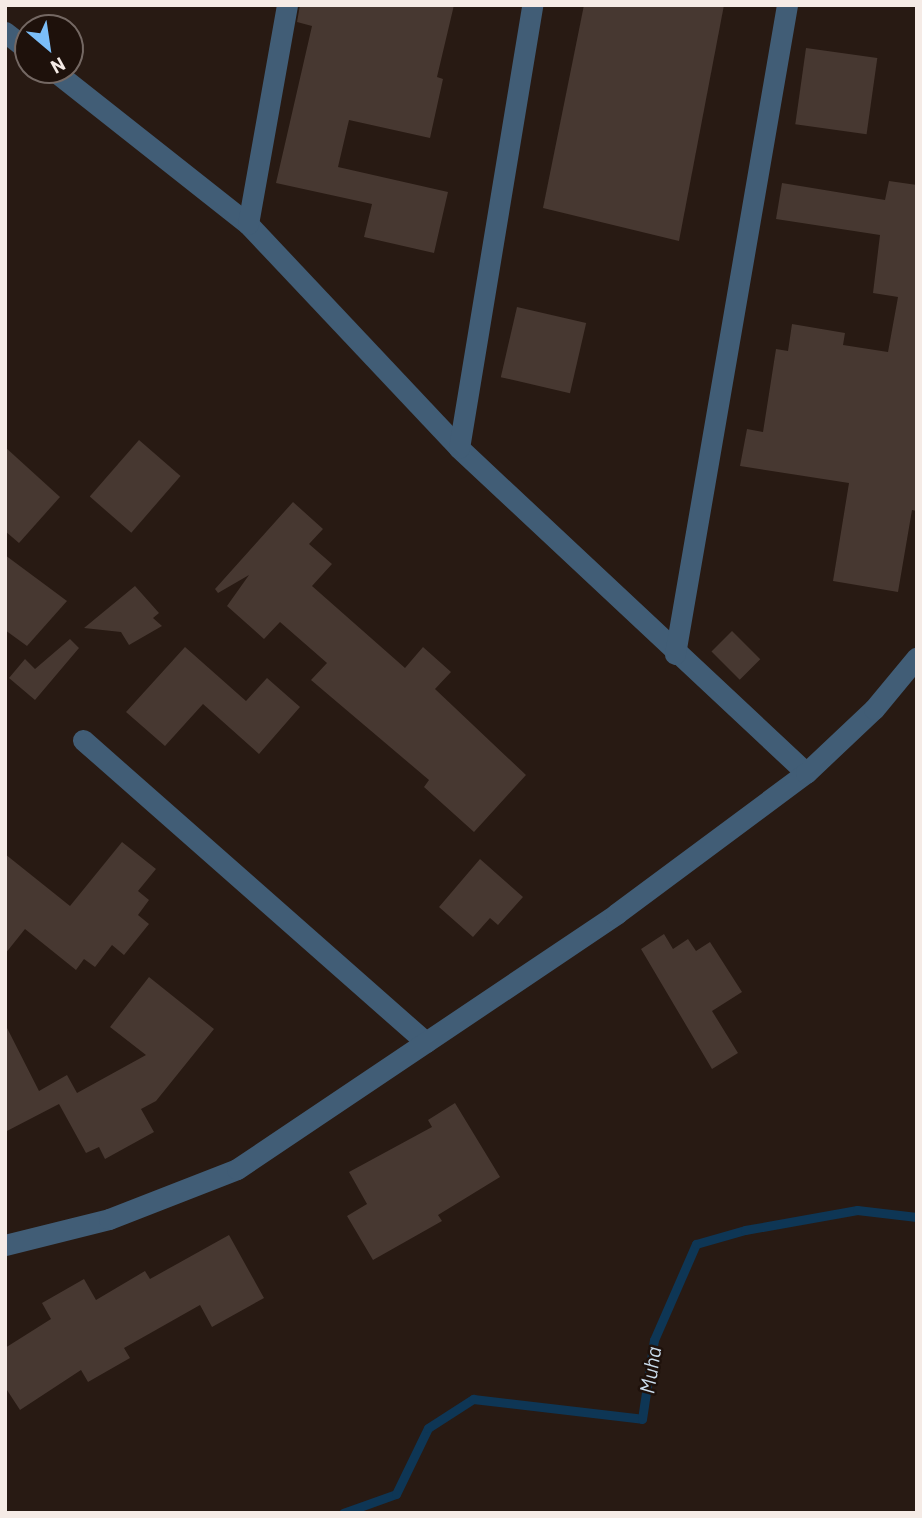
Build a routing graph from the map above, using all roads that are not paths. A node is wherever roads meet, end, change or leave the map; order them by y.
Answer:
1 (287, 5) edge
2 (532, 5) edge
3 (787, 5) edge
4 (71, 84) edge
5 (248, 224) junction
6 (459, 448) junction
7 (675, 654) junction
8 (917, 657) edge
9 (83, 740) dead end
10 (806, 773) junction
11 (426, 1042) junction
12 (5, 1245) edge

1 - 5 street
2 - 6 street
3 - 7 street
4 - 5 street
5 - 6 street
6 - 7 street
7 - 10 street
8 - 10 street
9 - 11 street
10 - 11 street
11 - 12 street

